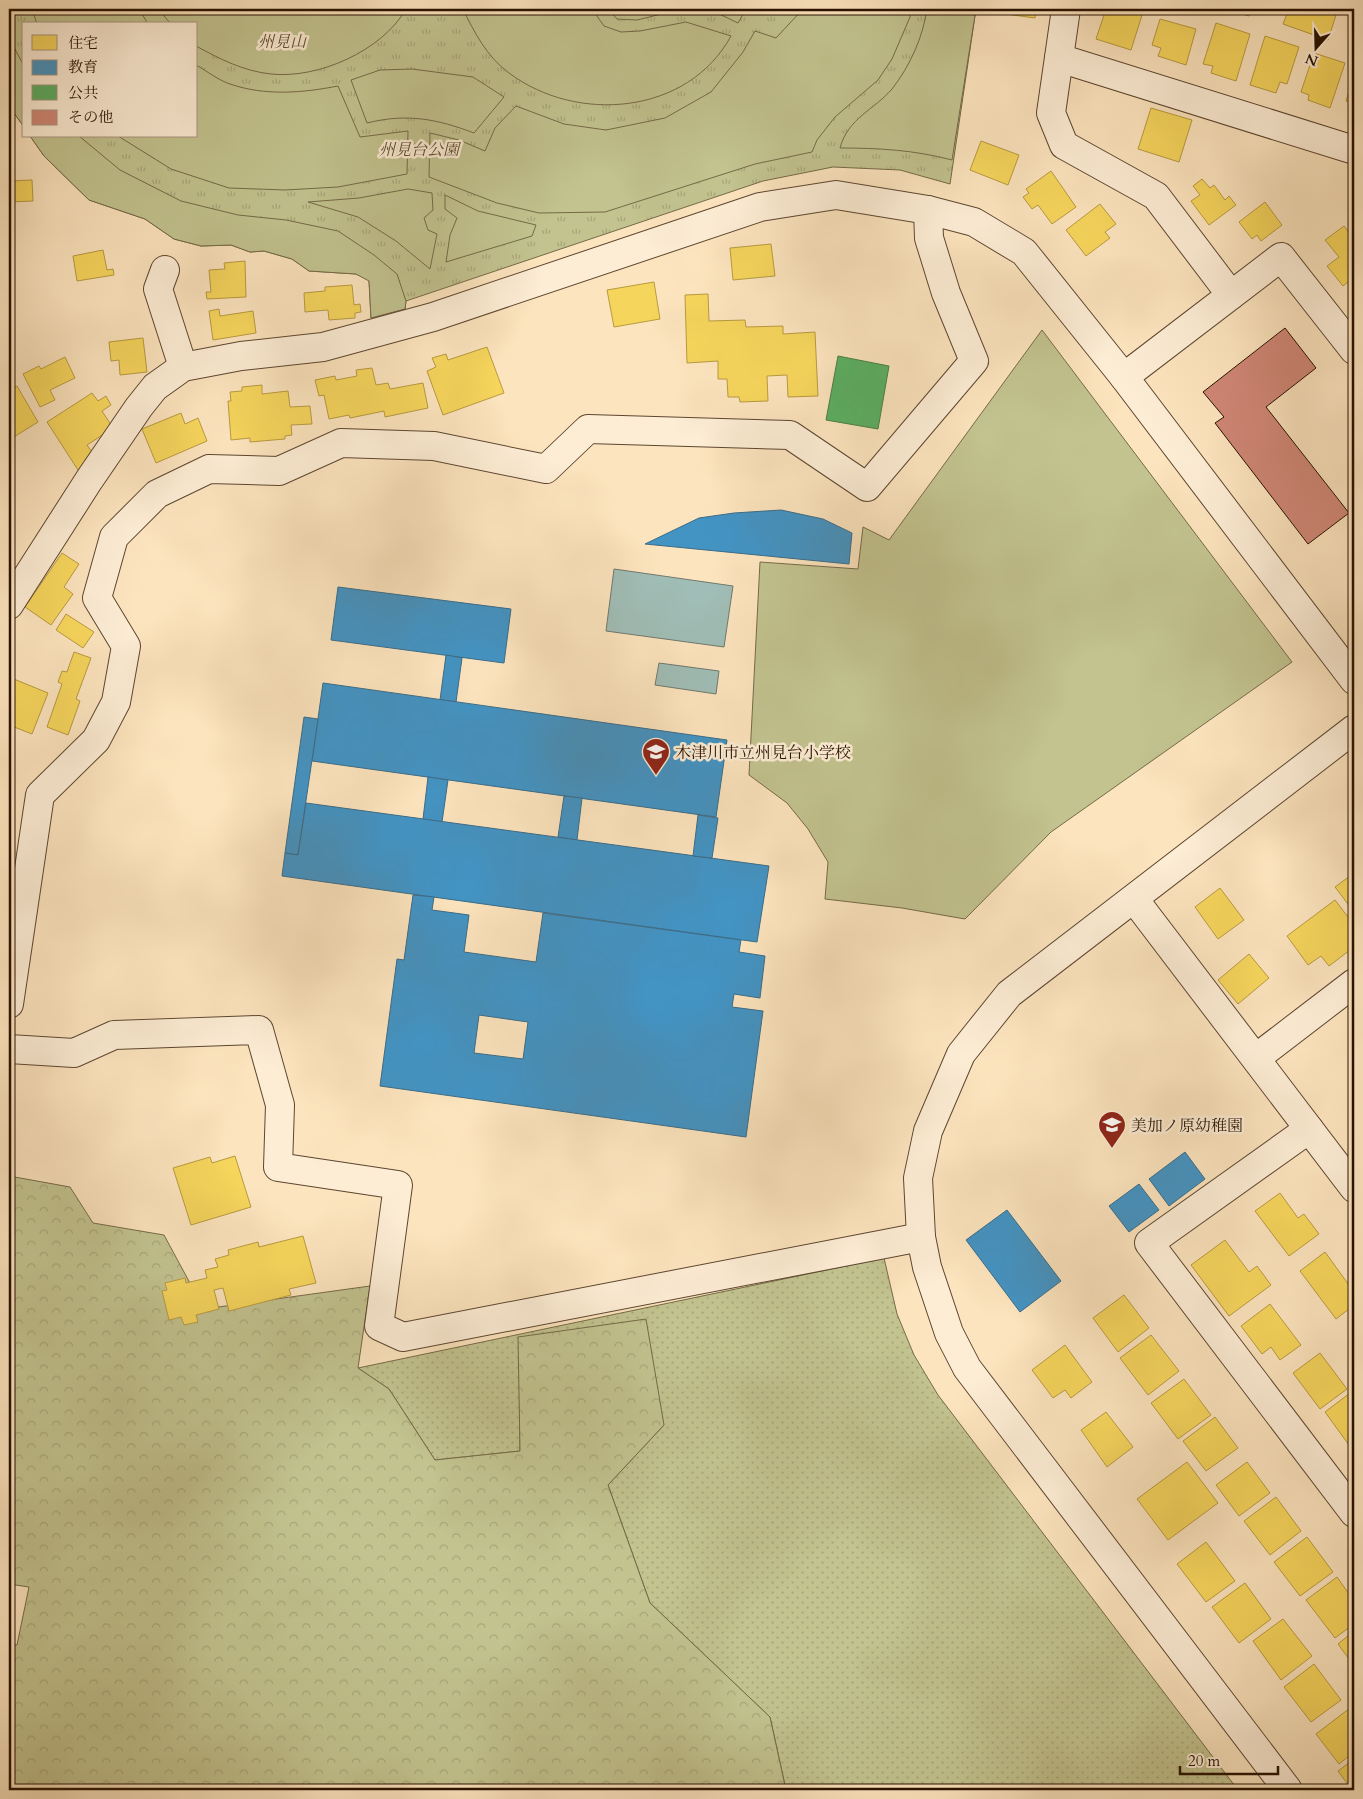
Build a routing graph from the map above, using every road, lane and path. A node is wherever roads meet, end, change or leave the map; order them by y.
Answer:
1 (1066, 9) edge
2 (1059, 58) junction
3 (1354, 150) edge
4 (928, 210) junction
5 (165, 270) dead end
6 (1231, 295) junction
7 (1354, 350) edge
8 (183, 367) junction
9 (1124, 377) junction
10 (9, 605) edge
11 (1354, 680) edge
12 (1354, 728) edge
13 (1134, 899) junction
14 (1354, 983) edge
15 (9, 1004) edge
16 (9, 1049) edge
17 (1256, 1058) junction
18 (1309, 1129) junction
19 (1354, 1188) edge
20 (921, 1237) junction
21 (1354, 1513) edge
22 (1288, 1790) edge

1 - 2 street
2 - 3 street
2 - 6 street
4 - 8 street
4 - 9 street
4 - 15 street
5 - 8 street
6 - 7 street
6 - 9 street
8 - 10 street
9 - 11 street
12 - 13 street
13 - 17 street
13 - 20 street
14 - 17 street
16 - 20 street
17 - 18 street
18 - 19 street
18 - 21 street
20 - 22 street

